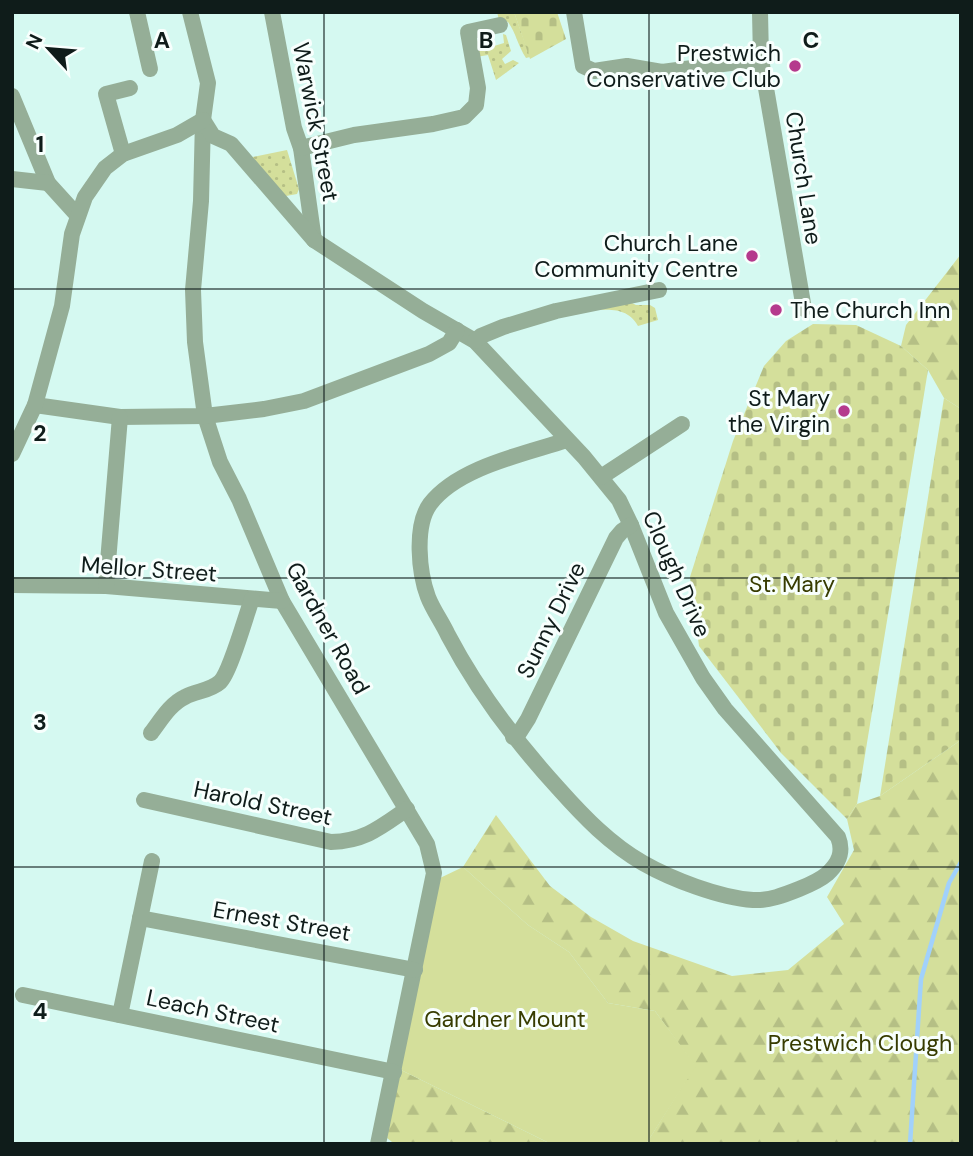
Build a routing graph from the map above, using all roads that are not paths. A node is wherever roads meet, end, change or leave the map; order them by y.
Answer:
1 (137, 12) edge
2 (190, 12) edge
3 (272, 12) edge
4 (574, 12) edge
5 (760, 12) edge
6 (500, 25) dead end
7 (761, 58) junction
8 (150, 69) dead end
9 (130, 88) dead end
10 (12, 96) edge
11 (202, 120) junction
12 (301, 148) junction
13 (123, 155) junction
14 (12, 179) edge
15 (48, 183) junction
16 (77, 215) junction
17 (314, 240) junction
18 (659, 290) dead end
19 (804, 309) dead end
20 (457, 330) junction
21 (475, 341) junction
22 (35, 405) junction
23 (205, 416) junction
24 (120, 417) junction
25 (682, 424) dead end
26 (568, 440) junction
27 (12, 454) edge
28 (601, 478) junction
29 (631, 525) junction
30 (12, 585) edge
31 (106, 586) junction
32 (252, 599) junction
33 (282, 601) junction
34 (151, 733) dead end
35 (513, 737) junction
36 (144, 800) dead end
37 (407, 808) junction
38 (152, 861) dead end
39 (140, 918) junction
40 (415, 970) junction
41 (23, 995) dead end
42 (120, 1015) junction
43 (394, 1072) junction
44 (378, 1144) edge

1 - 8 street
2 - 11 street, Gardner Road
3 - 12 street, Warwick Street
4 - 7 street
5 - 7 street, Church Lane
6 - 12 street
7 - 19 street, Church Lane
9 - 13 street
10 - 15 street
11 - 13 street
11 - 17 street, Clough Drive
11 - 23 street, Gardner Road
12 - 17 street, Warwick Street
13 - 16 street
14 - 15 street
15 - 16 street
16 - 22 street
17 - 20 street, Clough Drive
18 - 21 street
20 - 21 street, Clough Drive
20 - 23 street
21 - 26 street, Clough Drive
22 - 24 street
22 - 27 street
23 - 24 street
23 - 33 street, Gardner Road
24 - 31 street
25 - 28 street
26 - 28 street, Clough Drive
26 - 35 street
28 - 29 street, Clough Drive
29 - 35 street, Sunny Drive
29 - 35 street, Clough Drive
30 - 31 street, Mellor Street
31 - 32 street, Mellor Street
32 - 33 street, Mellor Street
32 - 34 street
33 - 37 street, Gardner Road
36 - 37 street, Harold Street
37 - 40 street, Gardner Road
38 - 39 street
39 - 40 street, Ernest Street
39 - 42 street
40 - 43 street, Gardner Road
41 - 42 street, Leach Street
42 - 43 street, Leach Street
43 - 44 street, Gardner Road

